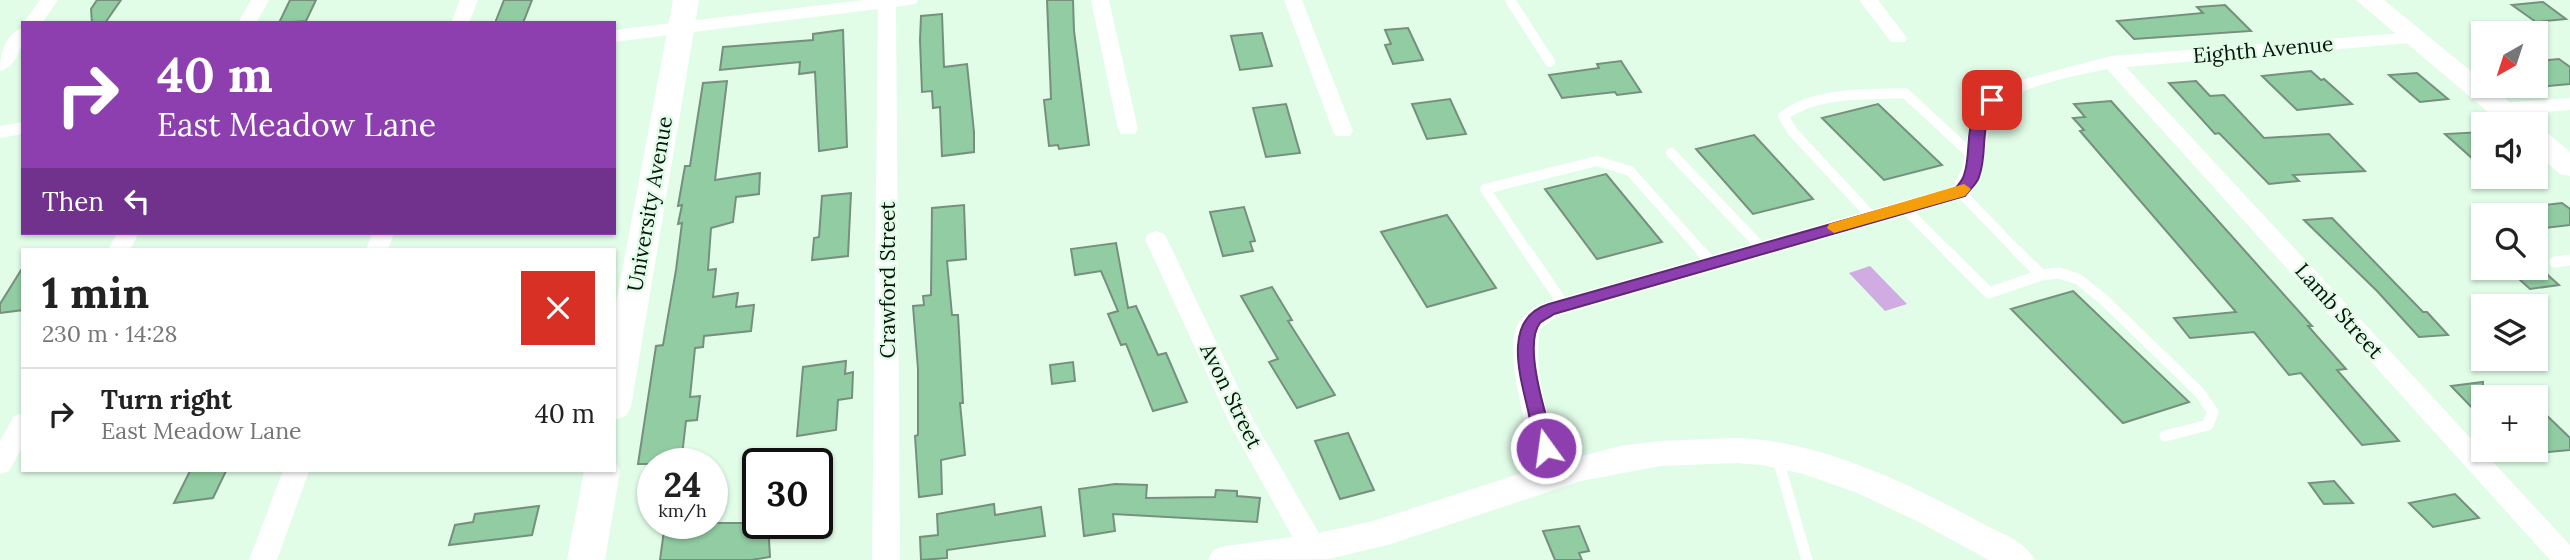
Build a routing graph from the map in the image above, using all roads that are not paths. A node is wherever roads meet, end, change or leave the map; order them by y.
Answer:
1 (48, 0) edge
2 (260, 0) edge
3 (469, 0) edge
4 (1100, 0) edge
5 (1293, 0) edge
6 (1510, 0) edge
7 (1868, 0) edge
8 (2369, 0) edge
9 (894, 1) edge
10 (684, 13) edge
11 (33, 21) edge
12 (248, 21) edge
13 (461, 21) edge
14 (616, 35) edge
15 (21, 37) edge
16 (1898, 38) dead end
17 (2415, 38) junction
18 (1550, 62) dead end
19 (2111, 62) junction
20 (0, 65) edge
21 (2570, 104) edge
22 (2504, 112) edge
23 (2533, 112) edge
24 (21, 128) edge
25 (1128, 130) dead end
26 (1343, 131) dead end
27 (0, 132) edge
28 (2548, 148) edge
29 (1671, 153) dead end
30 (1974, 157) junction
31 (2570, 167) edge
32 (1960, 192) junction
33 (1904, 208) junction
34 (1872, 217) junction
35 (1156, 239) dead end
36 (1762, 248) junction
37 (2570, 260) edge
38 (2555, 262) dead end
39 (1713, 263) junction
40 (2041, 275) junction
41 (1564, 305) junction
42 (616, 396) edge
43 (21, 427) edge
44 (2165, 436) dead end
45 (1777, 456) junction
46 (0, 464) edge
47 (296, 472) edge
48 (602, 472) edge
49 (1552, 474) junction
50 (1314, 550) junction
51 (263, 560) edge
52 (586, 560) edge
53 (886, 560) edge
54 (1224, 560) edge
55 (1807, 560) edge
56 (2018, 560) edge
57 (2567, 560) edge

1 - 11 street
2 - 12 street
3 - 13 street
4 - 25 street
5 - 26 street
6 - 18 lane
7 - 16 street
8 - 17 main road
9 - 10 street
9 - 53 street, Crawford Street
10 - 14 street
10 - 42 main road, University Avenue
15 - 20 street
17 - 19 street, Eighth Avenue
17 - 22 main road
19 - 30 street, Eighth Avenue
19 - 57 street, Lamb Street
21 - 23 street
24 - 27 street
28 - 31 main road
29 - 36 lane
30 - 32 street, Eighth Avenue
30 - 34 lane
32 - 33 street
32 - 40 lane
33 - 34 street
33 - 40 lane
34 - 36 street
35 - 50 street, Avon Street
36 - 39 street
37 - 38 lane
39 - 41 street
39 - 41 lane
40 - 44 lane
41 - 49 street
43 - 46 street
45 - 49 street
45 - 55 lane
45 - 56 street
47 - 51 street
48 - 52 main road
49 - 50 street
50 - 54 street

